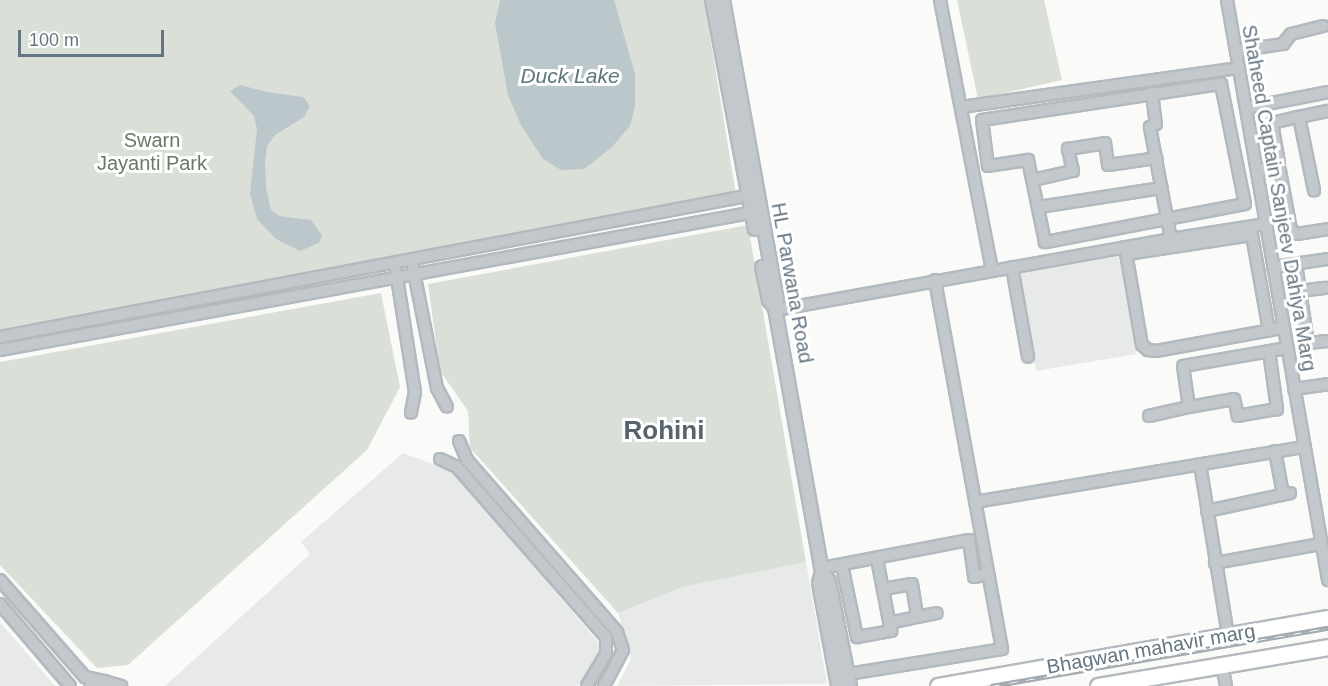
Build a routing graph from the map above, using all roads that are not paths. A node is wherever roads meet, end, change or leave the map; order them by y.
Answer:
1 (712, 0) edge
2 (723, 0) edge
3 (940, 0) edge
4 (1227, 0) edge
5 (1323, 26) dead end
6 (1236, 51) junction
7 (1239, 68) junction
8 (1328, 92) edge
9 (1063, 93) junction
10 (1152, 93) junction
11 (961, 107) junction
12 (1065, 107) junction
13 (1246, 108) junction
14 (1328, 111) edge
15 (1299, 117) junction
16 (1157, 158) junction
17 (1274, 167) junction
18 (1257, 171) junction
19 (1033, 180) junction
20 (1162, 188) junction
21 (1314, 190) dead end
22 (753, 195) junction
23 (1039, 207) junction
24 (756, 212) junction
25 (1167, 220) junction
26 (1266, 224) junction
27 (1328, 229) edge
28 (1171, 238) junction
29 (1126, 250) junction
30 (1328, 259) edge
31 (412, 260) junction
32 (395, 264) junction
33 (1296, 264) junction
34 (1012, 267) junction
35 (1273, 267) junction
36 (993, 271) junction
37 (415, 273) junction
38 (397, 277) junction
39 (935, 280) junction
40 (1326, 288) dead end
41 (1300, 291) junction
42 (775, 309) junction
43 (1283, 328) junction
44 (1269, 330) junction
45 (0, 337) edge
46 (1328, 340) edge
47 (1287, 348) junction
48 (0, 350) edge
49 (1269, 351) junction
50 (1028, 357) dead end
51 (1328, 384) edge
52 (1294, 389) junction
53 (447, 407) dead end
54 (1189, 407) junction
55 (411, 413) dead end
56 (1149, 416) dead end
57 (459, 441) dead end
58 (1304, 447) junction
59 (1275, 452) junction
60 (440, 459) dead end
61 (1200, 464) junction
62 (975, 502) junction
63 (1208, 511) junction
64 (1321, 544) junction
65 (877, 559) junction
66 (1326, 560) edge
67 (1215, 563) junction
68 (842, 565) junction
69 (822, 570) junction
70 (988, 574) junction
71 (0, 580) edge
72 (1328, 580) edge
73 (883, 589) junction
74 (0, 604) edge
75 (937, 613) dead end
76 (917, 617) junction
77 (1328, 618) edge
78 (889, 623) junction
79 (1227, 635) junction
80 (1328, 646) edge
81 (1222, 665) junction
82 (1011, 680) edge
83 (104, 681) junction
84 (843, 681) edge
85 (70, 686) edge
86 (90, 686) edge
87 (121, 686) edge
88 (587, 686) edge
89 (604, 686) edge
90 (938, 686) edge
91 (1098, 686) edge
92 (1226, 686) edge

1 - 22 street
2 - 22 street, HL Parwana Road
3 - 11 street
4 - 6 street, Shaheed Captain Sanjeev Dahiya Marg
5 - 6 street
6 - 7 street, Shaheed Captain Sanjeev Dahiya Marg
7 - 9 street
7 - 13 street, Shaheed Captain Sanjeev Dahiya Marg
8 - 13 street
9 - 11 street
9 - 12 street
10 - 12 street
10 - 16 street
10 - 25 street
11 - 36 street
12 - 19 street
13 - 18 street, Shaheed Captain Sanjeev Dahiya Marg
14 - 15 street
15 - 17 street
15 - 21 street
16 - 19 street
16 - 20 street
17 - 18 street
17 - 27 street
18 - 26 street, Shaheed Captain Sanjeev Dahiya Marg
19 - 23 street
20 - 23 street
20 - 25 street
22 - 24 street, HL Parwana Road
22 - 31 street
23 - 25 street
24 - 37 street
24 - 42 street, HL Parwana Road
25 - 28 street
26 - 28 street
26 - 35 street, Shaheed Captain Sanjeev Dahiya Marg
28 - 29 street
29 - 34 street
29 - 44 street
29 - 44 street
30 - 33 street
31 - 32 street
31 - 37 street
32 - 38 street
32 - 45 street
33 - 35 street
33 - 41 street
34 - 36 street
34 - 50 street
35 - 43 street, Shaheed Captain Sanjeev Dahiya Marg
36 - 39 street
37 - 38 street
37 - 53 street
38 - 48 street
38 - 55 street
39 - 42 street
39 - 62 street
40 - 41 street
41 - 46 street
42 - 69 street, HL Parwana Road
43 - 44 street
43 - 47 street, Shaheed Captain Sanjeev Dahiya Marg
47 - 49 street
47 - 52 street, Shaheed Captain Sanjeev Dahiya Marg
49 - 54 street
49 - 54 street
51 - 52 street
52 - 58 street, Shaheed Captain Sanjeev Dahiya Marg
54 - 56 street
57 - 89 street
58 - 59 street
58 - 64 street, Shaheed Captain Sanjeev Dahiya Marg
59 - 61 street
59 - 63 street
60 - 88 street
61 - 62 street
61 - 63 street
62 - 70 street
63 - 67 street
64 - 66 street, Shaheed Captain Sanjeev Dahiya Marg
64 - 67 street
65 - 68 street
65 - 70 street
65 - 73 street
66 - 72 street, Shaheed Captain Sanjeev Dahiya Marg
67 - 79 street
68 - 69 street
68 - 78 street
69 - 84 street, HL Parwana Road
70 - 84 street
71 - 83 street
73 - 76 street
73 - 78 street
74 - 85 street
75 - 76 street
76 - 78 street
77 - 79 main road, Bhagwan mahavir marg
79 - 82 main road, Bhagwan mahavir marg
80 - 81 main road, Bhagwan mahavir marg
81 - 91 main road, Bhagwan mahavir marg
81 - 92 street
82 - 90 main road, Bhagwan mahavir marg
83 - 86 street
83 - 87 street

